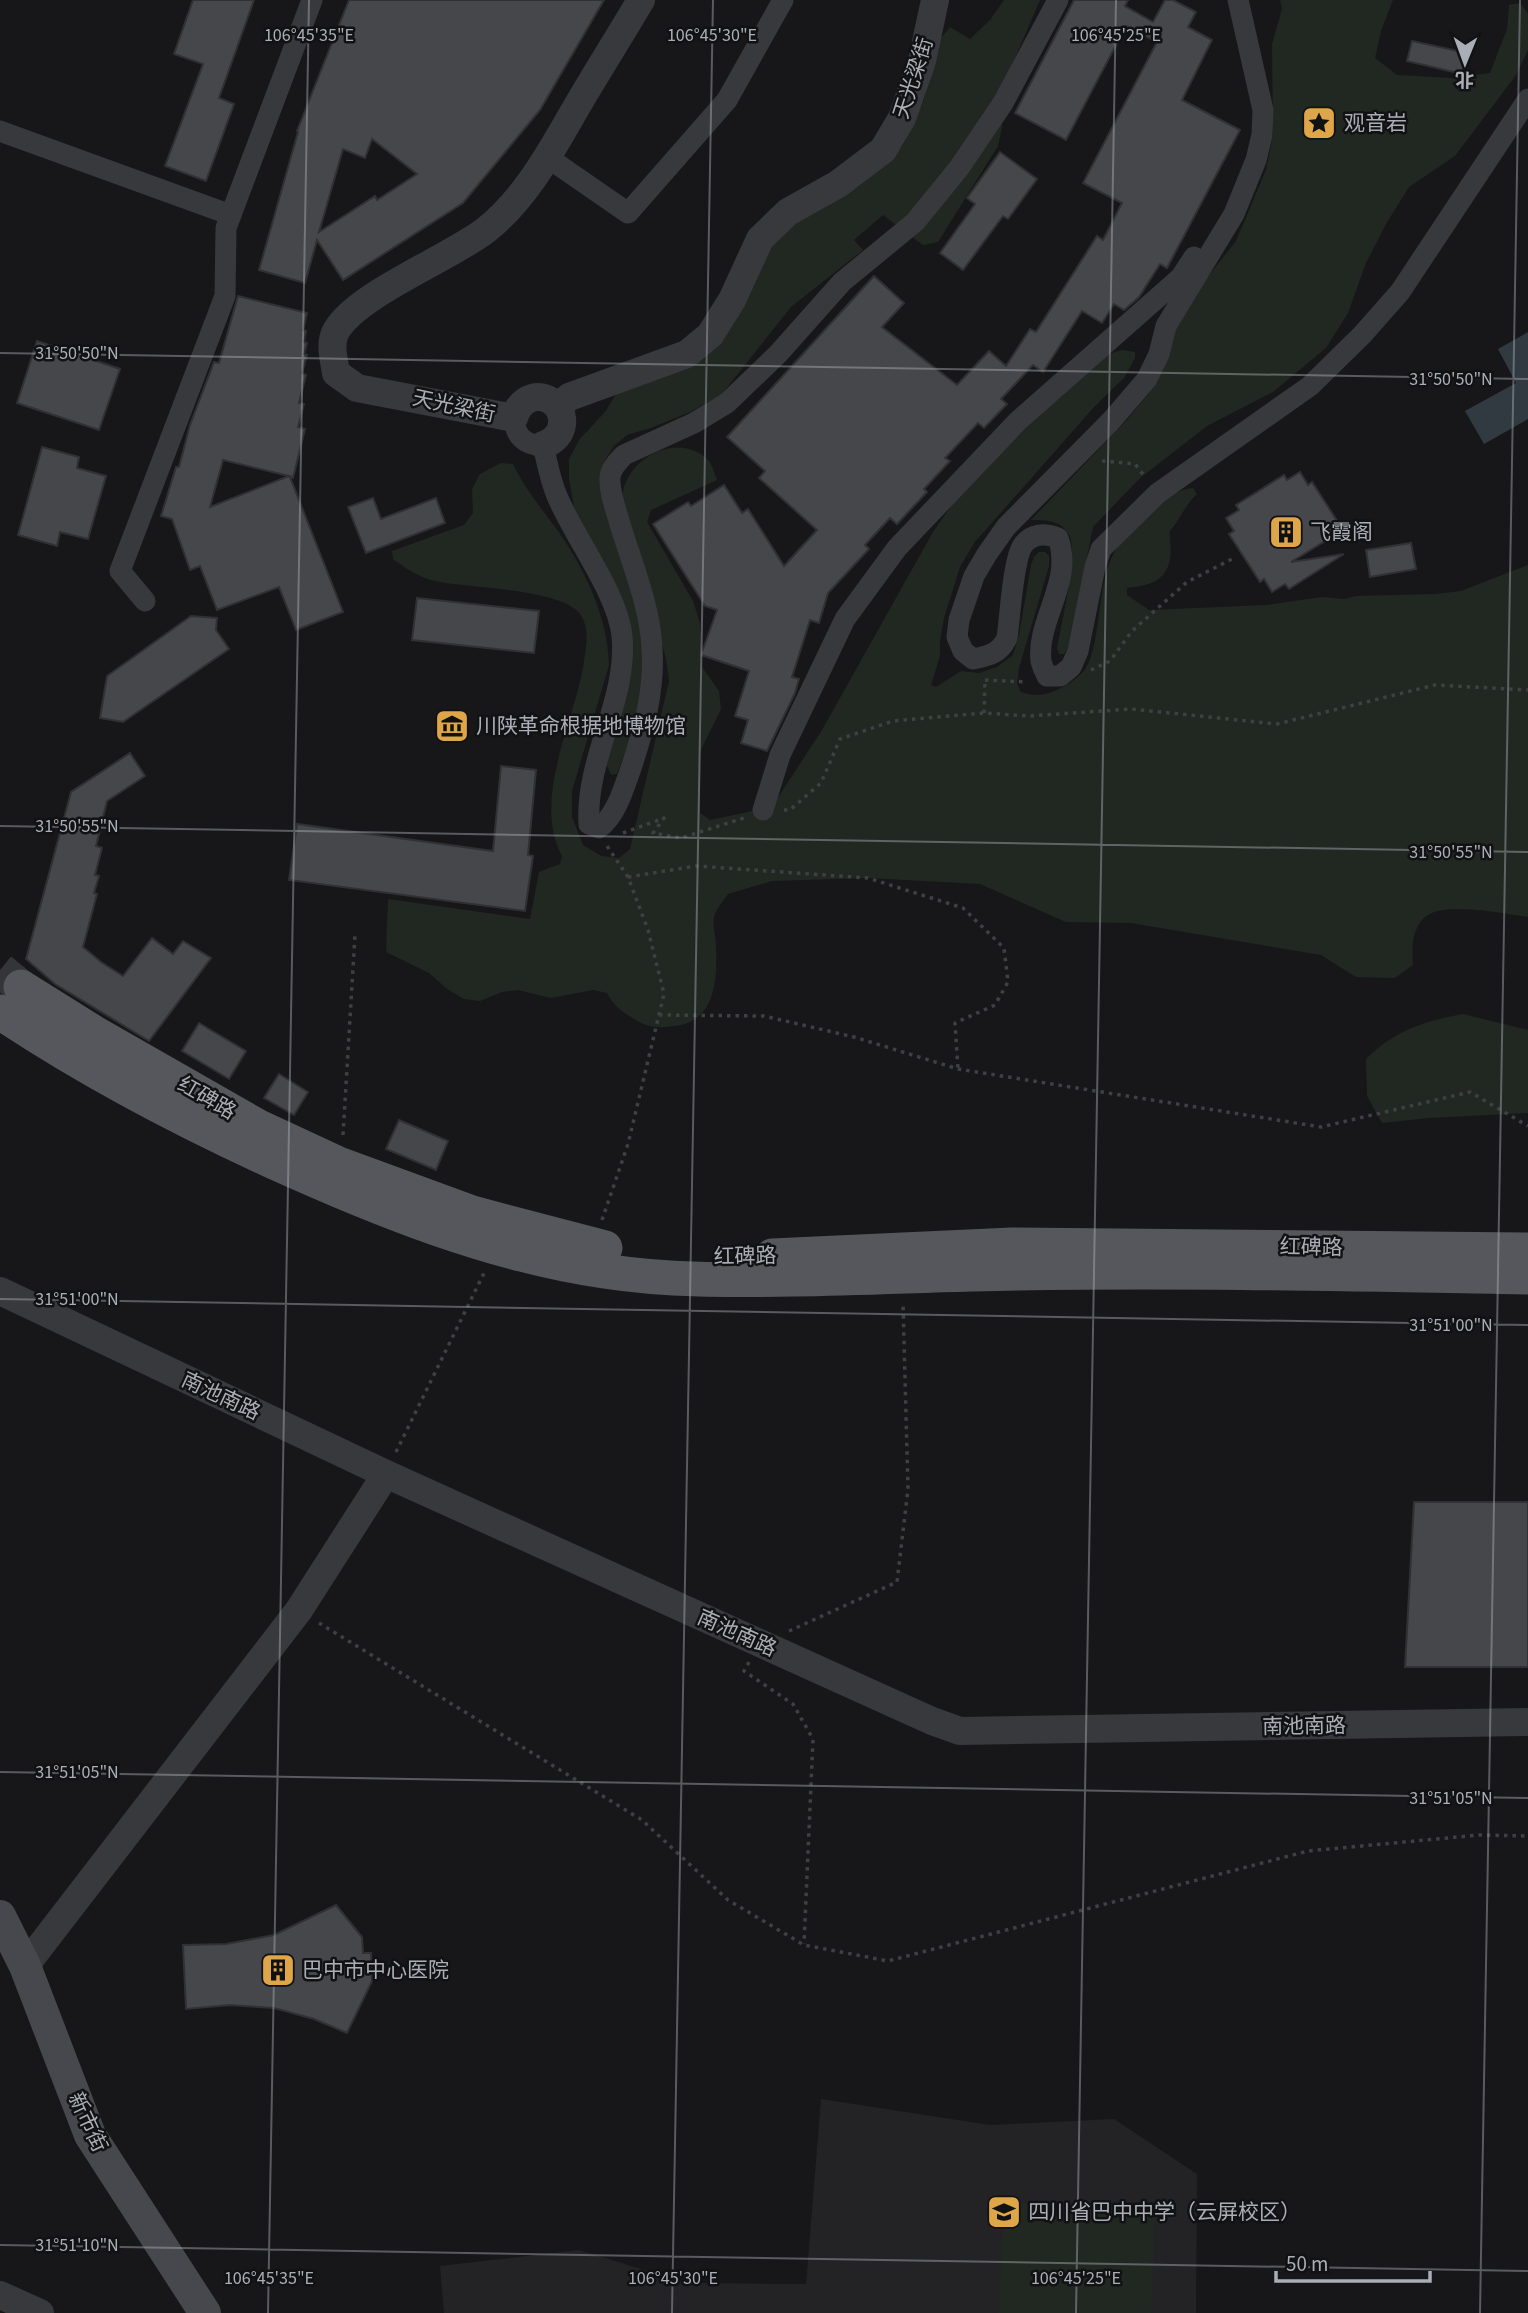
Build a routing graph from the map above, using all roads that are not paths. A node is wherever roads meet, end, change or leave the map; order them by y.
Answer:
1 (312, 0) edge
2 (641, 0) edge
3 (783, 0) edge
4 (935, 0) edge
5 (1058, 0) edge
6 (1238, 0) edge
7 (1528, 99) edge
8 (1264, 110) junction
9 (0, 131) edge
10 (547, 157) junction
11 (231, 215) junction
12 (558, 407) junction
13 (514, 418) junction
14 (543, 445) junction
15 (145, 601) dead end
16 (763, 810) road end
17 (11, 1000) edge
18 (1528, 1250) edge
19 (1528, 1277) edge
20 (0, 1291) edge
21 (386, 1474) junction
22 (1528, 1722) edge
23 (0, 1916) edge
24 (25, 1966) junction
25 (0, 2295) edge
26 (202, 2311) edge
27 (40, 2313) edge

1 - 11 street
2 - 10 street, 天光梁街
3 - 10 street
4 - 12 street, 天光梁街
5 - 14 street
6 - 8 street
7 - 8 street
8 - 16 street
9 - 11 street
10 - 13 street, 天光梁街
11 - 15 street
12 - 13 street, 天光梁街
12 - 14 street
13 - 14 street
17 - 18 main road, 红碑路
17 - 19 main road
20 - 21 street, 南池南路
21 - 22 street, 南池南路
21 - 24 street
23 - 24 main road, 新市街
24 - 26 main road, 新市街
25 - 27 street

